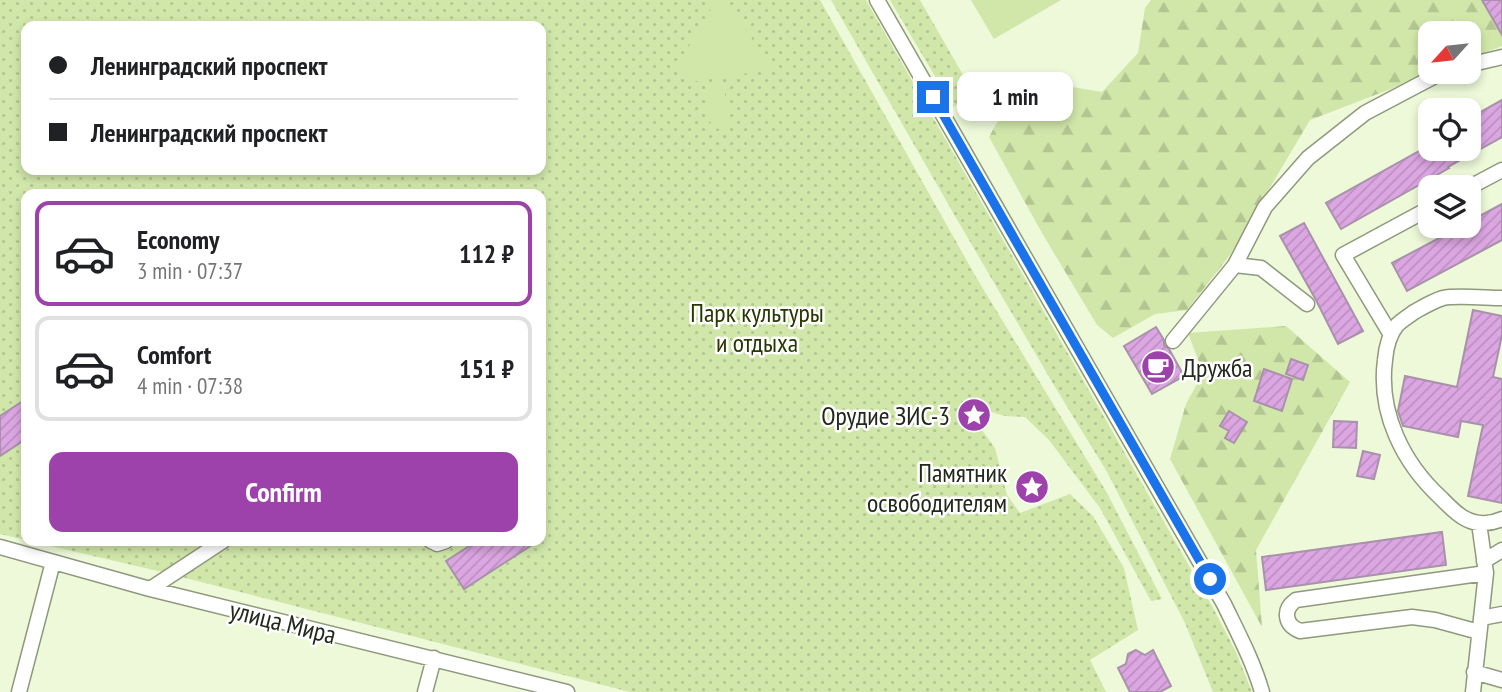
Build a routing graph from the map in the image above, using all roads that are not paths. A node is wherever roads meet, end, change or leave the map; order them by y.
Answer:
1 (877, 0) edge
2 (1502, 57) edge
3 (1481, 62) edge
4 (1420, 84) edge
5 (1502, 170) edge
6 (1481, 181) edge
7 (1418, 214) edge
8 (1235, 265) junction
9 (1502, 298) edge
10 (1307, 304) dead end
11 (1391, 335) junction
12 (1173, 341) dead end
13 (1502, 519) edge
14 (1479, 523) junction
15 (215, 546) edge
16 (0, 547) edge
17 (1502, 550) edge
18 (53, 562) junction
19 (1485, 567) junction
20 (150, 589) junction
21 (1502, 614) edge
22 (1480, 625) junction
23 (434, 658) junction
24 (1474, 672) junction
25 (1502, 680) edge
26 (19, 692) edge
27 (425, 692) edge
28 (567, 692) edge
29 (1262, 692) edge
30 (1473, 692) edge

1 - 29 street
2 - 3 street
4 - 8 street
5 - 6 street
7 - 11 street
8 - 10 street
8 - 12 street
9 - 11 street
11 - 14 street
13 - 14 street
14 - 19 street
15 - 20 street
16 - 18 street, улица Мира
17 - 19 street
18 - 20 street, улица Мира
18 - 26 street
19 - 22 street
19 - 22 street
20 - 23 street, улица Мира
21 - 22 street
22 - 24 street
23 - 27 street
23 - 28 street, улица Мира
24 - 25 street
24 - 30 street

